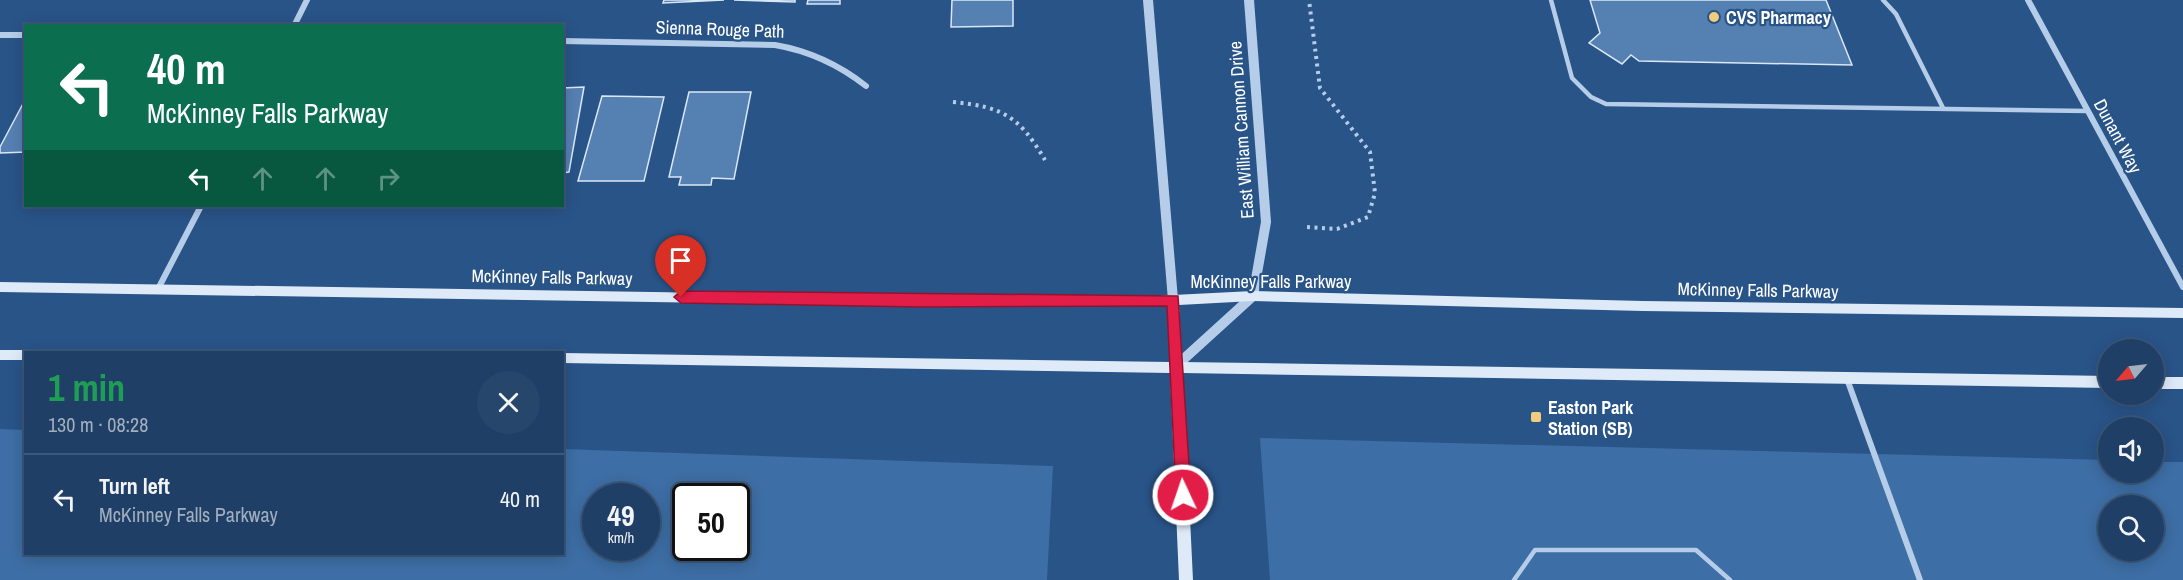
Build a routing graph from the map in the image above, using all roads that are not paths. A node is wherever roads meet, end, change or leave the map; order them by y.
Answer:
1 (307, 0) edge
2 (1148, 0) edge
3 (1250, 0) edge
4 (1551, 0) edge
5 (1882, 0) edge
6 (2028, 0) edge
7 (295, 24) edge
8 (0, 35) edge
9 (24, 35) edge
10 (564, 41) edge
11 (866, 86) dead end
12 (1943, 108) junction
13 (2088, 111) junction
14 (200, 207) edge
15 (0, 287) edge
16 (2183, 287) edge
17 (158, 289) junction
18 (1253, 296) junction
19 (1173, 300) junction
20 (2183, 313) edge
21 (0, 355) edge
22 (24, 355) edge
23 (564, 358) edge
24 (1176, 366) junction
25 (1847, 379) junction
26 (2098, 382) edge
27 (2164, 383) edge
28 (2183, 383) edge
29 (1186, 580) edge
30 (1514, 580) edge
31 (1730, 580) edge
32 (1920, 580) edge

1 - 7 street
2 - 19 street
3 - 18 street, East William Cannon Drive
4 - 12 lane
5 - 12 lane
6 - 13 street, Dunant Way
8 - 9 street
10 - 11 street, Sienna Rouge Path
12 - 13 lane
13 - 16 street, Dunant Way
14 - 17 street
15 - 17 main road, McKinney Falls Parkway
17 - 19 main road, McKinney Falls Parkway
18 - 19 main road, McKinney Falls Parkway
18 - 20 main road, McKinney Falls Parkway
18 - 24 street
19 - 24 main road
21 - 22 main road
23 - 24 main road
24 - 25 main road
24 - 29 main road
25 - 26 main road
25 - 32 street
27 - 28 main road
30 - 31 lane

